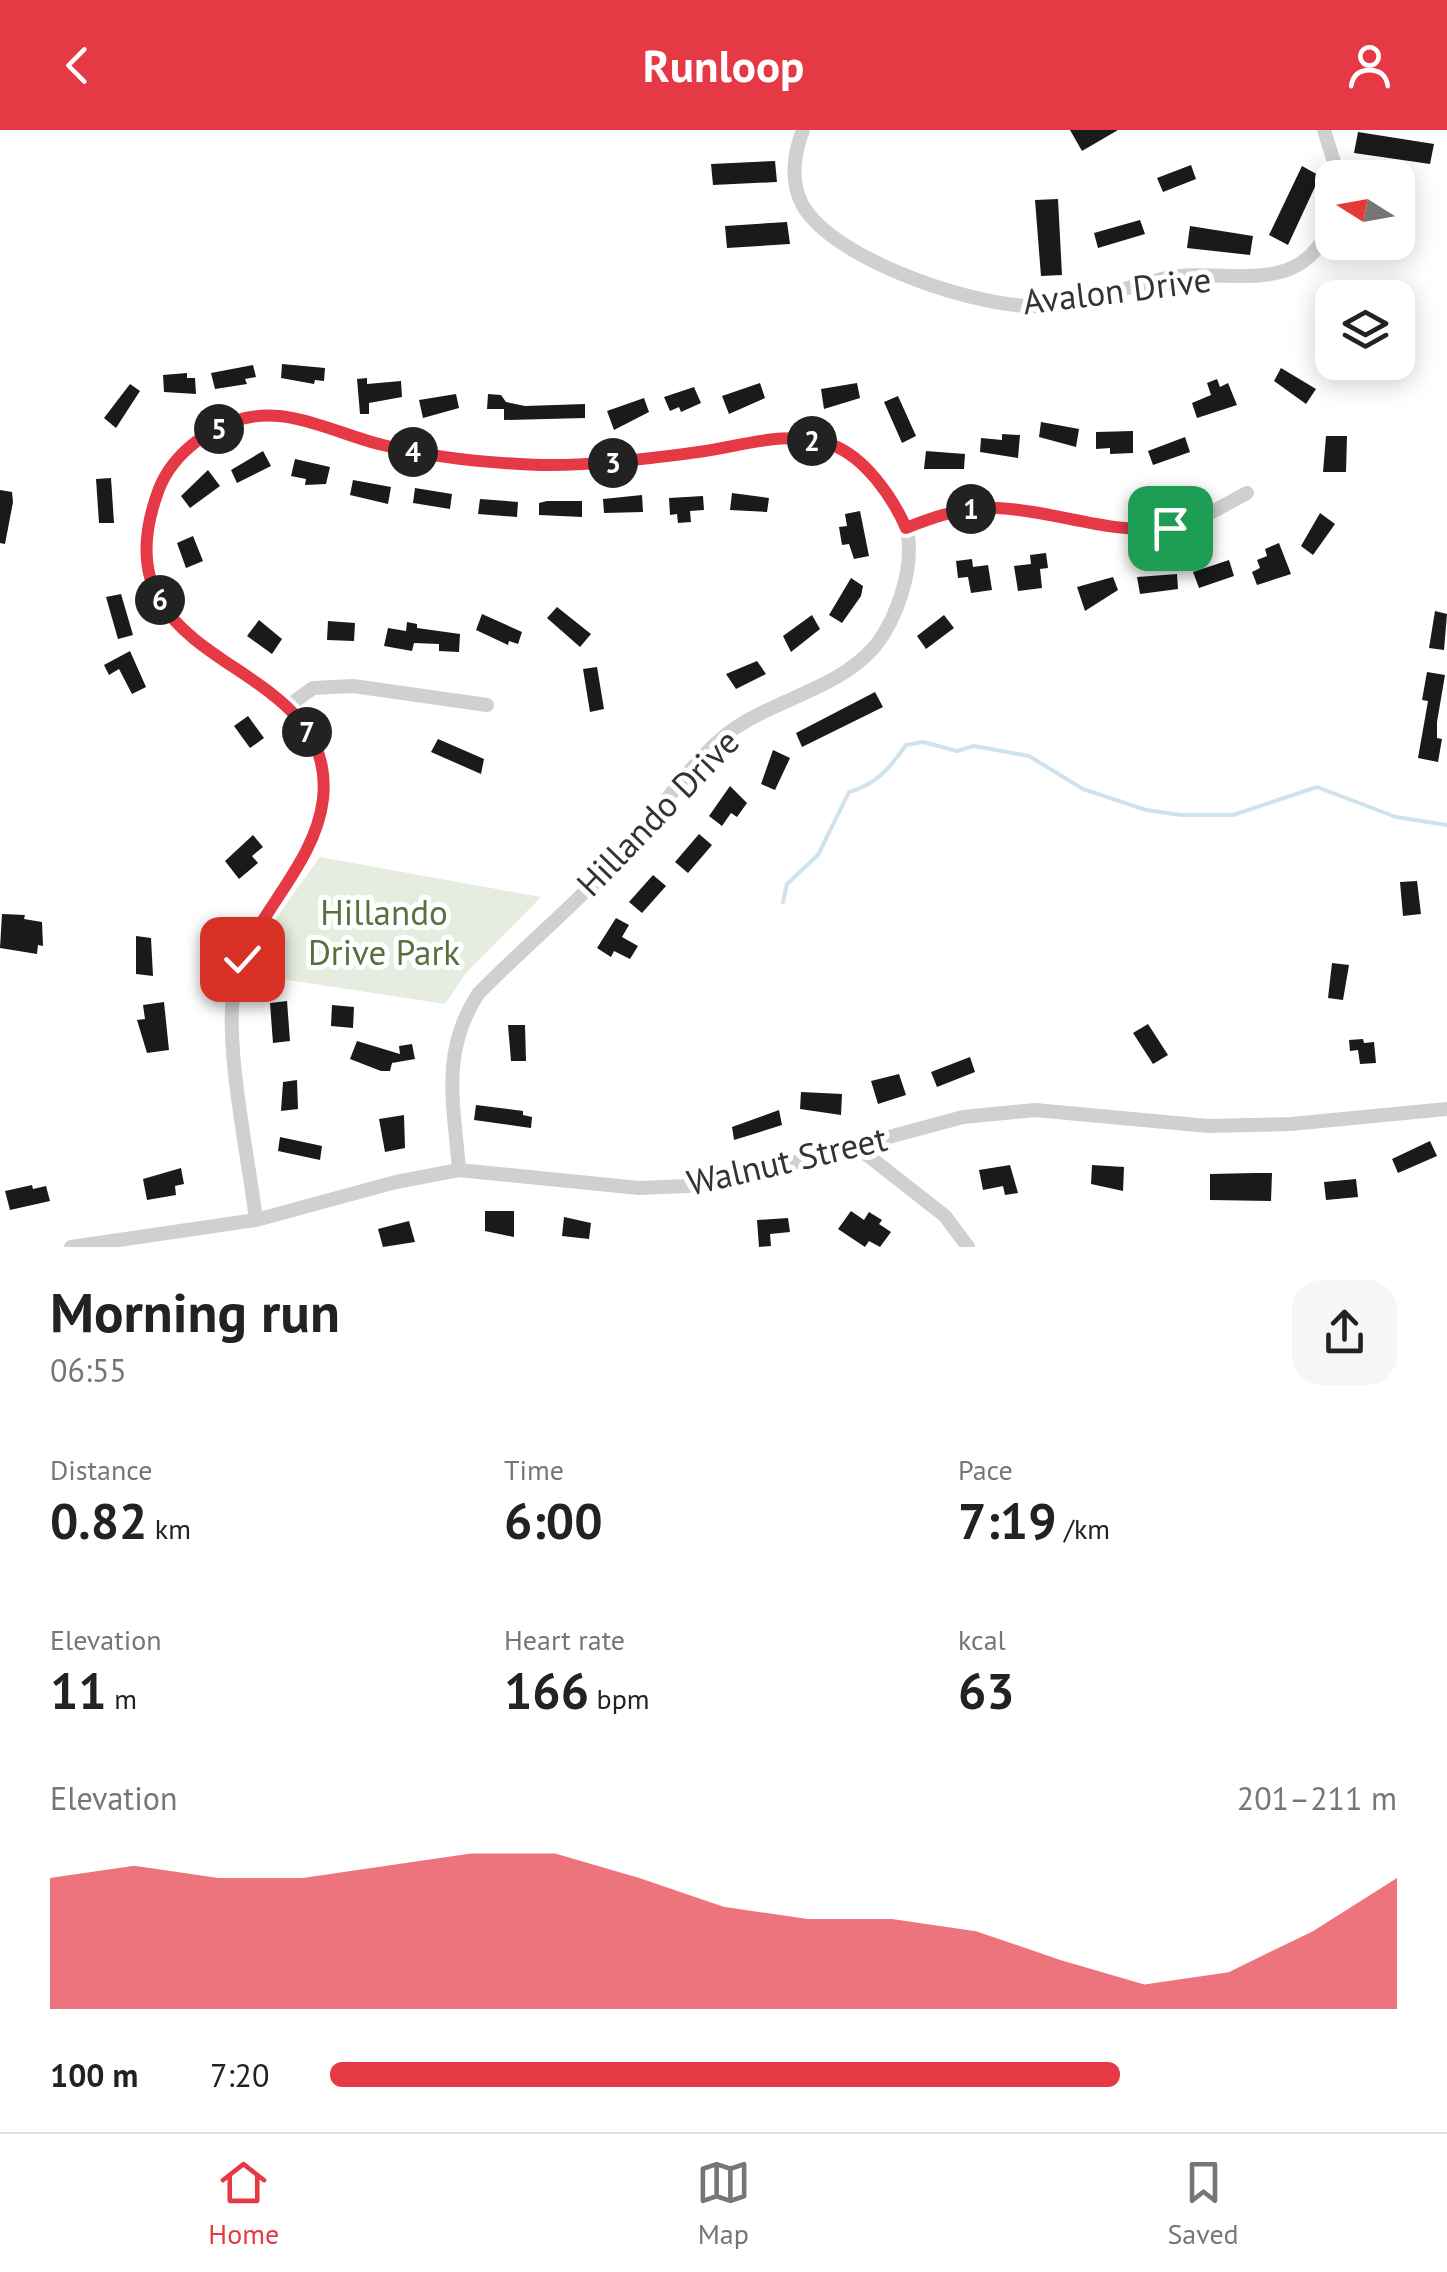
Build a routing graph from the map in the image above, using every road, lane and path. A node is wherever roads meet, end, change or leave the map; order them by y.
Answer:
1 (803, 130) edge
2 (1324, 130) edge
3 (1334, 160) edge
4 (1315, 247) edge
5 (1247, 493) dead end
6 (906, 528) junction
7 (487, 704) dead end
8 (288, 706) junction
9 (1447, 1109) edge
10 (857, 1147) junction
11 (459, 1170) junction
12 (256, 1220) junction
13 (72, 1247) edge
14 (968, 1247) edge

1 - 4 street, Avalon Drive
2 - 3 street
5 - 6 street
6 - 8 street
6 - 11 street, Hillando Drive
7 - 8 street
8 - 12 street
9 - 10 street, Walnut Street
10 - 11 street, Walnut Street
10 - 14 street
11 - 12 street, Walnut Street
12 - 13 street, Walnut Street

